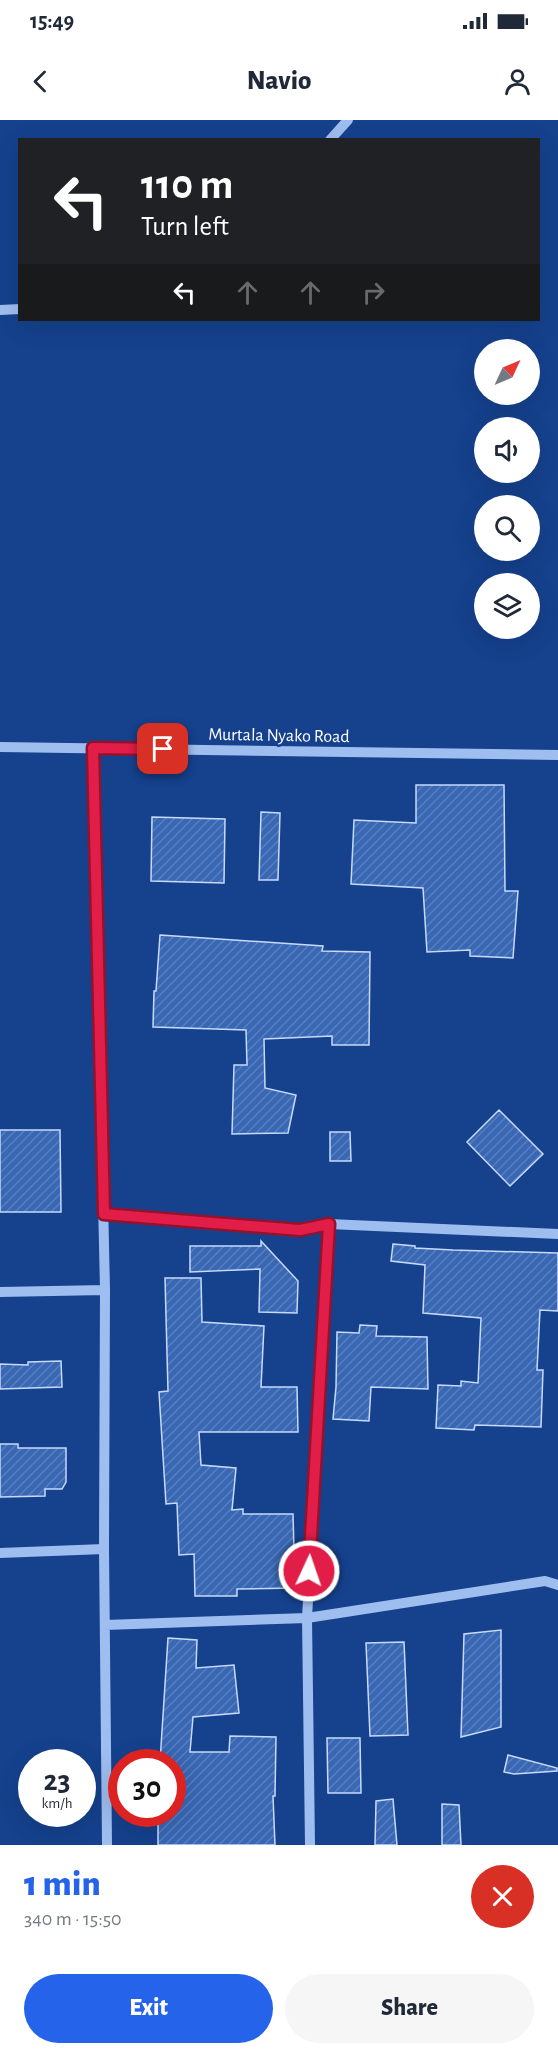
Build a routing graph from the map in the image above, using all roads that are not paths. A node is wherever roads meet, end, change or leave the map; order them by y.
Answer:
1 (348, 120) edge
2 (332, 138) edge
3 (18, 309) edge
4 (0, 310) edge
5 (0, 747) edge
6 (93, 748) junction
7 (558, 755) edge
8 (104, 1214) junction
9 (329, 1224) junction
10 (558, 1234) edge
11 (105, 1290) junction
12 (0, 1292) edge
13 (104, 1549) junction
14 (0, 1553) edge
15 (558, 1585) edge
16 (307, 1618) junction
17 (105, 1625) junction
18 (107, 1845) edge
19 (310, 1845) edge

1 - 2 street
3 - 4 street
5 - 6 street, Murtala Nyako Road
6 - 7 street, Murtala Nyako Road
6 - 8 street
8 - 9 street
8 - 11 street
9 - 10 street
9 - 16 street
11 - 12 street
11 - 13 street
13 - 14 street
13 - 17 street
15 - 16 street
16 - 17 street
16 - 19 street
17 - 18 street

